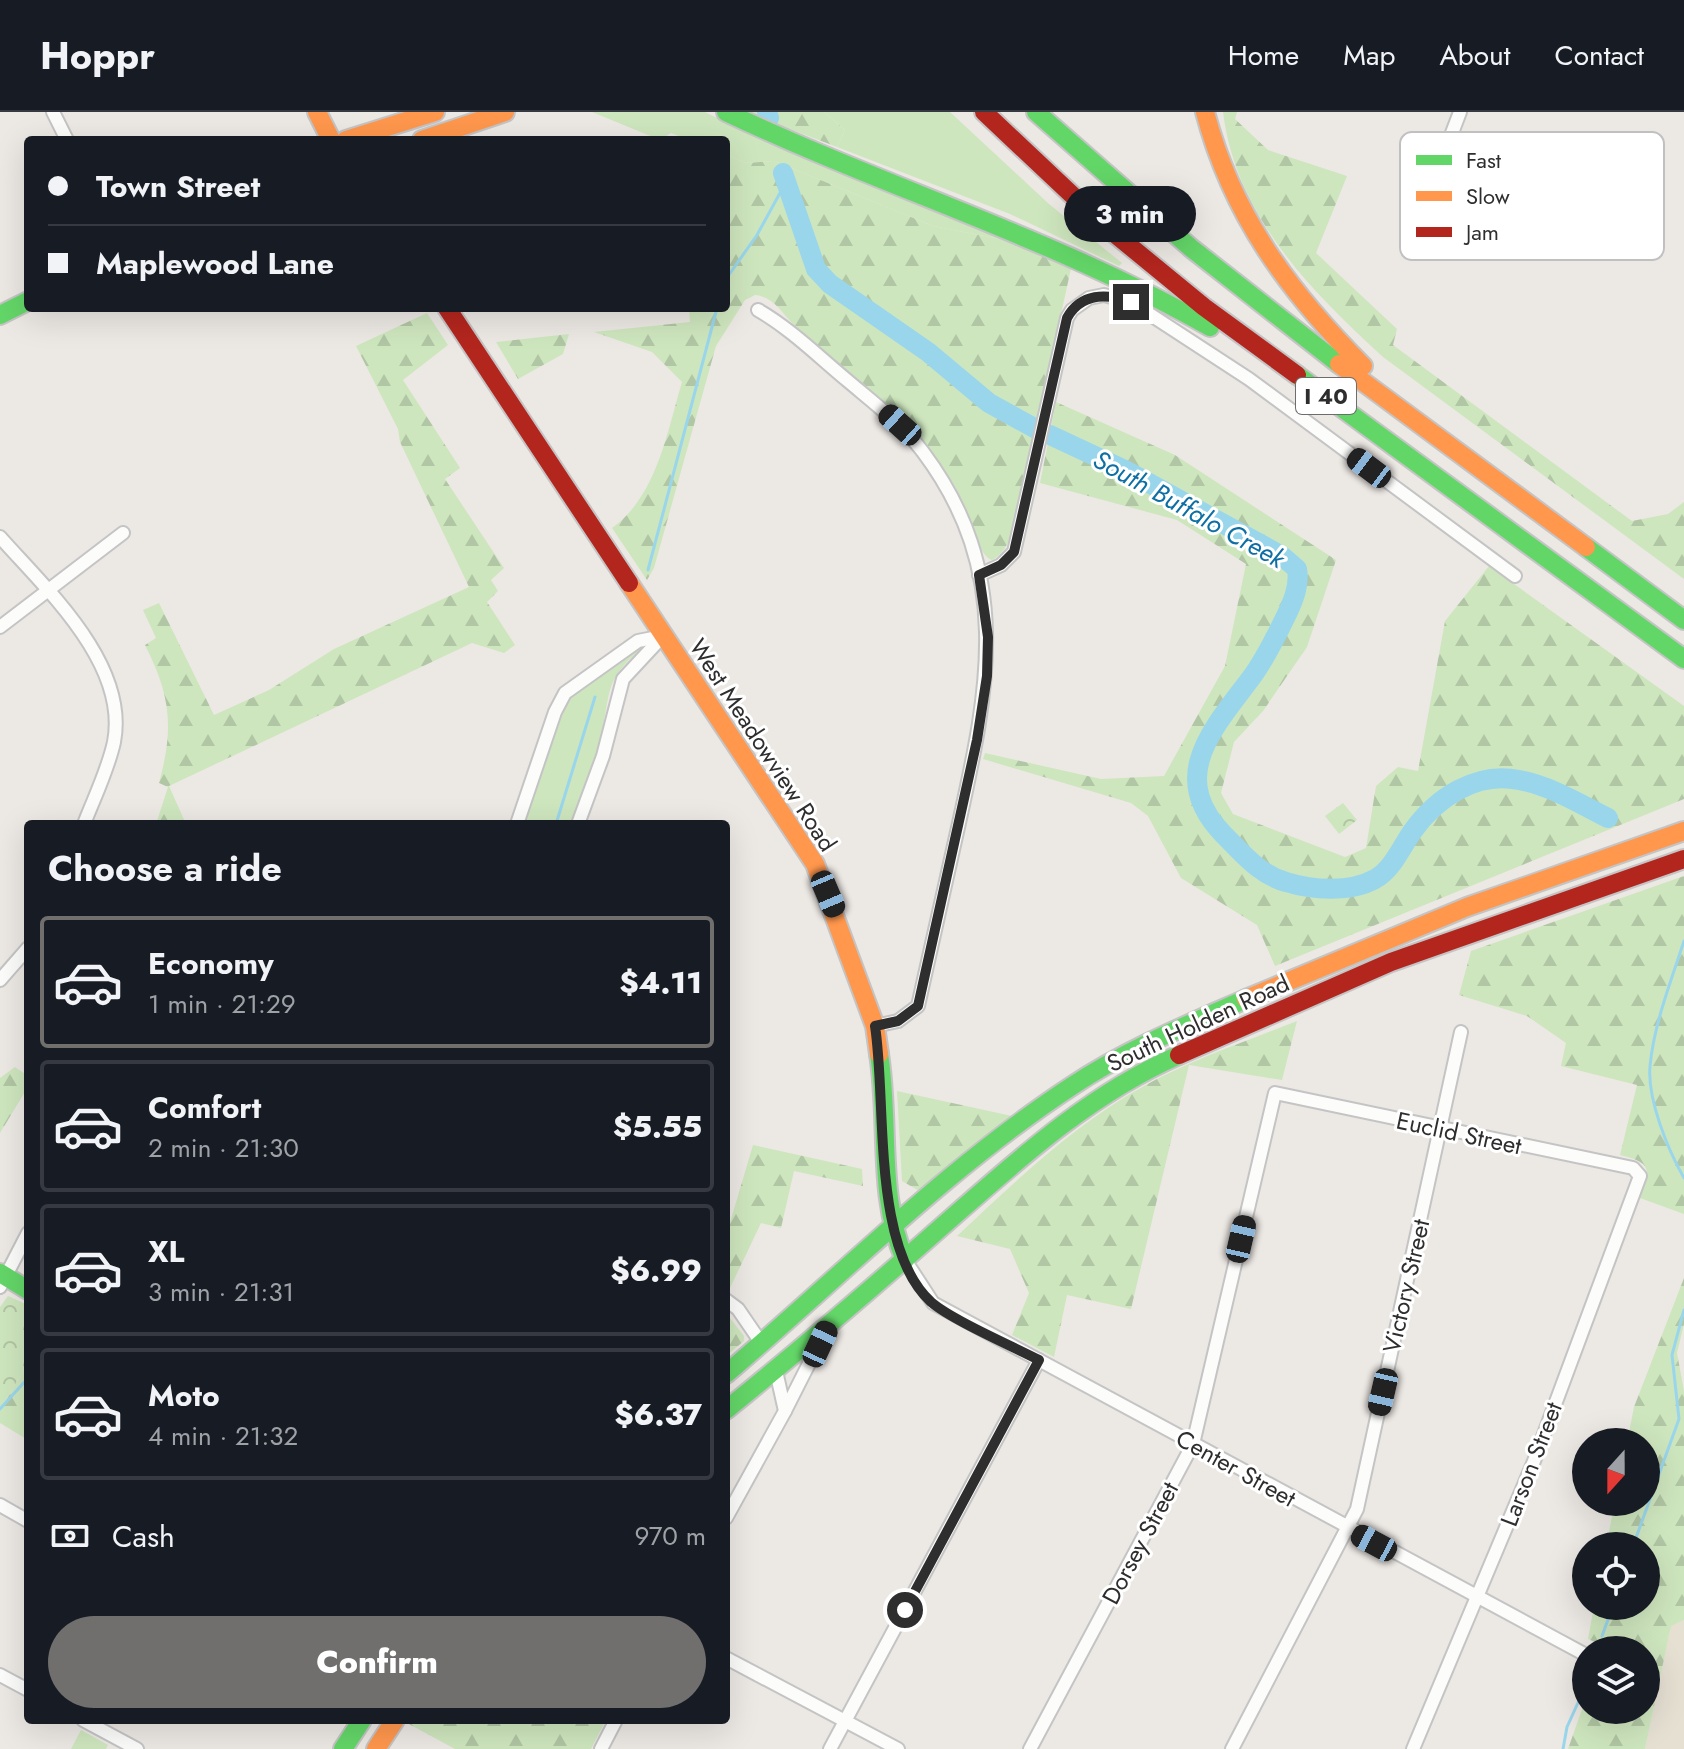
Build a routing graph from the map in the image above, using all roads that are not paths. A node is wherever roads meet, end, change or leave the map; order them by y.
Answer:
1 (53, 112) edge
2 (317, 112) edge
3 (435, 112) edge
4 (505, 112) edge
5 (726, 112) edge
6 (984, 112) edge
7 (1036, 112) edge
8 (1205, 112) edge
9 (1460, 112) edge
10 (1452, 132) edge
11 (65, 136) edge
12 (329, 136) edge
13 (359, 136) edge
14 (434, 136) edge
15 (24, 303) edge
16 (758, 310) dead end
17 (450, 312) edge
18 (0, 315) edge
19 (1421, 423) junction
20 (1398, 448) junction
21 (123, 533) dead end
22 (0, 537) edge
23 (979, 575) junction
24 (1515, 576) dead end
25 (46, 589) junction
26 (1684, 620) edge
27 (0, 627) edge
28 (663, 636) junction
29 (1684, 659) edge
30 (85, 820) edge
31 (518, 820) edge
32 (579, 820) edge
33 (1684, 831) edge
34 (1684, 859) edge
35 (24, 953) edge
36 (0, 980) edge
37 (875, 1026) junction
38 (1461, 1032) dead end
39 (1275, 1093) joint
40 (1441, 1130) junction
41 (1640, 1176) joint
42 (892, 1230) junction
43 (24, 1240) edge
44 (905, 1260) junction
45 (2, 1279) edge
46 (24, 1288) edge
47 (730, 1303) edge
48 (828, 1327) junction
49 (762, 1344) junction
50 (1039, 1360) junction
51 (730, 1371) edge
52 (776, 1371) junction
53 (730, 1407) edge
54 (785, 1411) junction
55 (1193, 1444) junction
56 (0, 1505) edge
57 (730, 1511) edge
58 (24, 1519) edge
59 (1348, 1529) junction
60 (1477, 1598) junction
61 (1572, 1648) edge
62 (730, 1660) edge
63 (0, 1675) edge
64 (24, 1688) edge
65 (845, 1721) junction
66 (90, 1724) edge
67 (359, 1724) edge
68 (392, 1724) edge
69 (614, 1724) edge
70 (137, 1749) edge
71 (343, 1749) edge
72 (376, 1749) edge
73 (601, 1749) edge
74 (830, 1749) edge
75 (898, 1749) edge
76 (1030, 1749) edge
77 (1232, 1749) edge
78 (1413, 1749) edge

1 - 11 street
2 - 12 main road
3 - 13 main road
4 - 14 main road
5 - 20 main road
6 - 20 main road, I 40
7 - 19 main road, I 40
8 - 19 main road
9 - 10 street
15 - 18 main road
16 - 23 street
17 - 28 main road, West Meadowview Road
19 - 26 main road, I 40
20 - 29 main road, I 40
21 - 25 street
22 - 25 street
23 - 24 street
23 - 37 street
25 - 27 street
25 - 30 street
28 - 31 street
28 - 32 street
28 - 37 main road, West Meadowview Road
33 - 42 main road, South Holden Road
34 - 44 main road, South Holden Road
35 - 36 street
37 - 42 main road, West Meadowview Road
38 - 40 street, Victory Street
39 - 40 street, Euclid Street
39 - 55 street, Dorsey Street
40 - 41 street, Euclid Street
40 - 59 street, Victory Street
41 - 60 street, Larson Street
42 - 44 main road, West Meadowview Road
42 - 49 main road, South Holden Road
43 - 45 street
44 - 48 main road, South Holden Road
44 - 50 street, Center Street
45 - 46 main road
47 - 49 street
48 - 52 main road, South Holden Road
48 - 54 street
49 - 51 main road, South Holden Road
50 - 55 street, Center Street
50 - 65 street
52 - 53 main road, South Holden Road
52 - 54 street
54 - 57 street
55 - 59 street, Center Street
55 - 76 street, Dorsey Street
56 - 58 street
59 - 60 street, Center Street
59 - 77 street, Victory Street
60 - 61 street, Center Street
60 - 78 street, Larson Street
62 - 65 street
63 - 64 street
65 - 74 street
65 - 75 street
66 - 70 street
67 - 71 main road
68 - 72 main road
69 - 73 street

